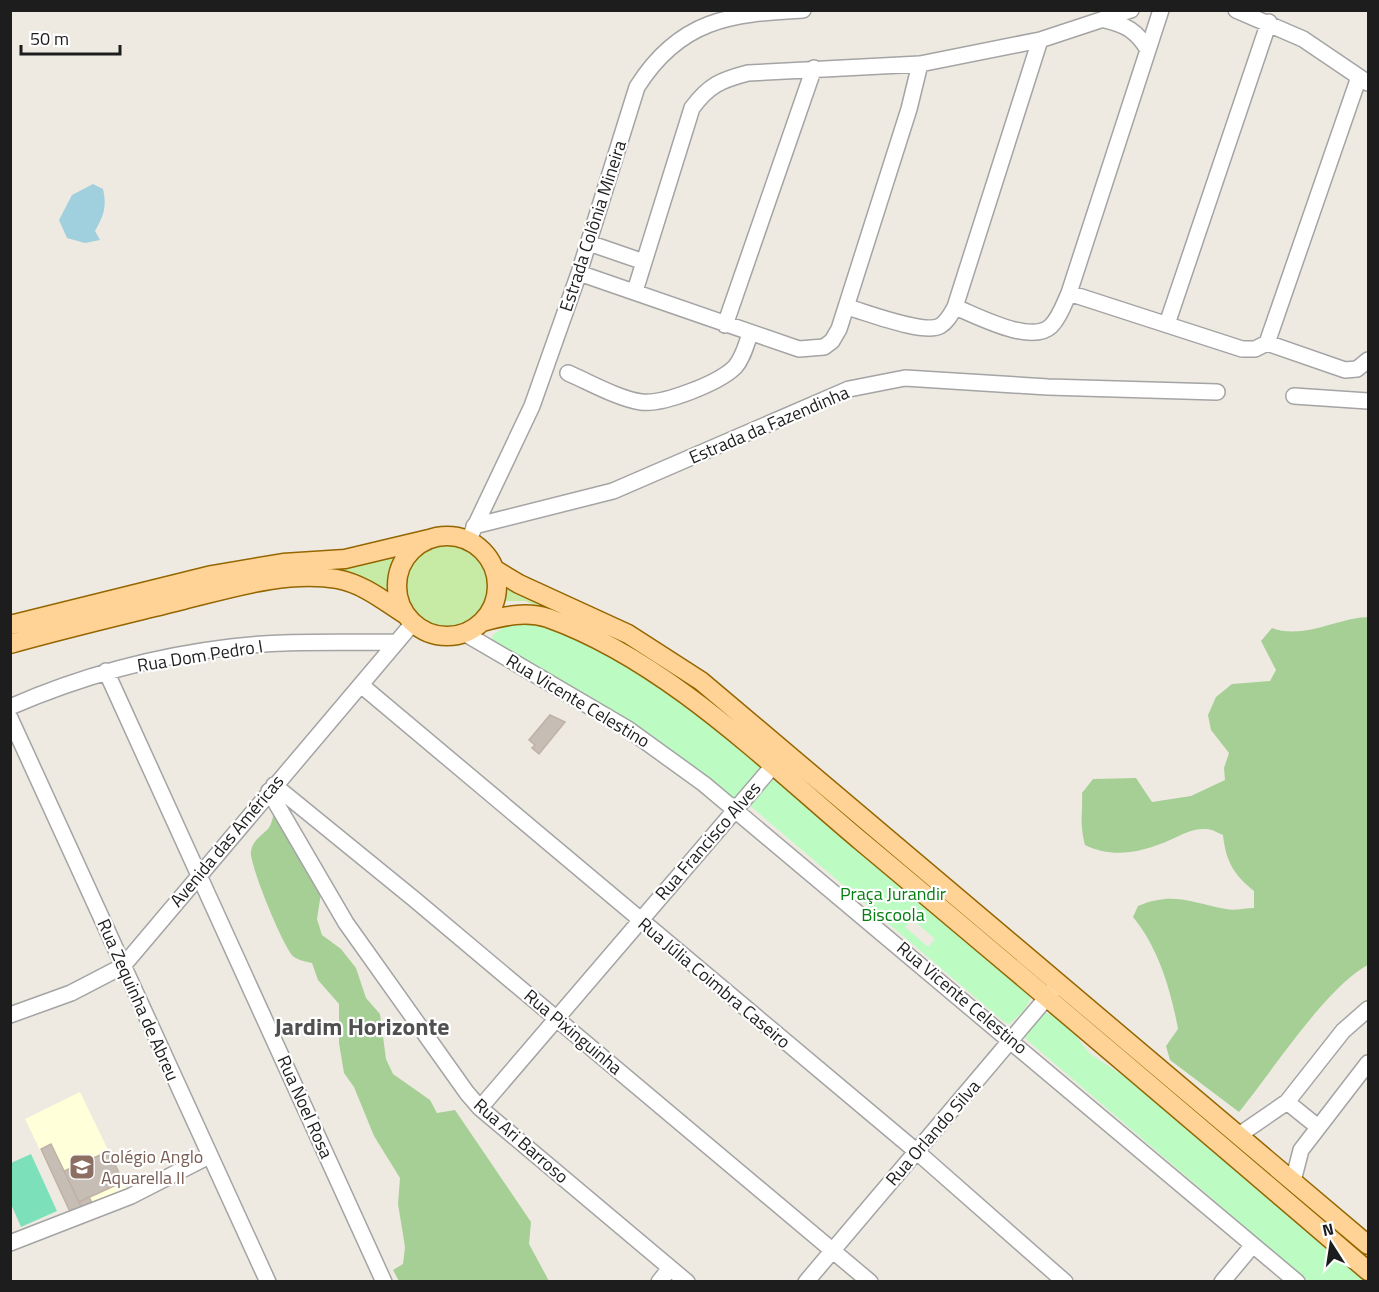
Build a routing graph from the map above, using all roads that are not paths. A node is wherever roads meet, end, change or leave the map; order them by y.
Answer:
1 (803, 10) edge
2 (1131, 10) edge
3 (1161, 10) edge
4 (1236, 10) edge
5 (1102, 19) junction
6 (1269, 22) junction
7 (1040, 40) junction
8 (1148, 50) junction
9 (920, 64) junction
10 (814, 68) junction
11 (1364, 80) edge
12 (588, 243) junction
13 (644, 262) junction
14 (579, 273) junction
15 (635, 291) junction
16 (1069, 293) junction
17 (848, 307) junction
18 (955, 308) junction
19 (1167, 324) junction
20 (725, 325) junction
21 (750, 334) junction
22 (1267, 343) junction
23 (1368, 360) edge
24 (568, 373) dead end
25 (1217, 392) dead end
26 (1294, 396) dead end
27 (1368, 401) edge
28 (471, 533) junction
29 (429, 539) junction
30 (494, 569) junction
31 (409, 619) junction
32 (482, 622) junction
33 (10, 625) edge
34 (464, 633) junction
35 (397, 642) junction
36 (10, 644) edge
37 (106, 671) junction
38 (361, 685) junction
39 (10, 707) edge
40 (10, 718) edge
41 (772, 767) junction
42 (272, 788) junction
43 (735, 809) junction
44 (199, 874) junction
45 (639, 921) junction
46 (123, 966) junction
47 (1053, 990) junction
48 (1368, 1009) edge
49 (10, 1015) edge
50 (557, 1018) junction
51 (1012, 1040) junction
52 (1368, 1063) edge
53 (1287, 1102) junction
54 (480, 1108) junction
55 (1318, 1127) junction
56 (1239, 1135) junction
57 (916, 1152) junction
58 (210, 1156) junction
59 (1293, 1181) junction
60 (10, 1242) edge
61 (1253, 1245) junction
62 (1368, 1245) edge
63 (833, 1250) junction
64 (670, 1268) junction
65 (1368, 1271) edge
66 (268, 1281) edge
67 (384, 1281) edge
68 (659, 1281) edge
69 (687, 1281) edge
70 (806, 1281) edge
71 (870, 1281) edge
72 (1065, 1281) edge
73 (1222, 1281) edge
74 (1297, 1281) edge

1 - 12 street, Estrada Colônia Mineira
2 - 5 street
3 - 8 street
4 - 6 street
5 - 7 street
5 - 8 street
6 - 11 street
6 - 19 street
7 - 9 street
7 - 18 street
8 - 16 street
9 - 10 street
9 - 17 street
10 - 13 street
10 - 20 street
11 - 22 street
12 - 13 street
12 - 14 street, Estrada Colônia Mineira
13 - 15 street
14 - 15 street
14 - 28 street, Estrada Colônia Mineira
15 - 20 street
16 - 18 street
16 - 19 street
17 - 18 street
17 - 21 street
19 - 22 street
20 - 21 street
21 - 24 street
22 - 23 street
25 - 28 street, Estrada da Fazendinha
26 - 27 street
28 - 29 main road
28 - 30 main road
29 - 31 main road
29 - 33 main road
30 - 32 main road
30 - 47 main road
31 - 34 main road
31 - 35 street, Avenida das Américas
31 - 36 main road
32 - 34 main road
32 - 41 main road
34 - 43 street, Rua Vicente Celestino
35 - 37 street, Rua Dom Pedro I
35 - 38 street, Avenida das Américas
37 - 39 street, Rua Dom Pedro I
37 - 44 street, Rua Noel Rosa
38 - 42 street, Avenida das Américas
38 - 45 street, Rua Júlia Coimbra Caseiro
40 - 46 street, Rua Zequinha de Abreu
41 - 43 street, Rua Francisco Alves
41 - 47 main road
42 - 44 street, Avenida das Américas
42 - 50 street, Rua Pixinguinha
42 - 54 street, Rua Ari Barroso
43 - 45 street, Rua Francisco Alves
43 - 51 street, Rua Vicente Celestino
44 - 46 street, Avenida das Américas
44 - 67 street, Rua Noel Rosa
45 - 50 street, Rua Francisco Alves
45 - 57 street, Rua Júlia Coimbra Caseiro
46 - 49 street, Avenida das Américas
46 - 58 street, Rua Zequinha de Abreu
47 - 51 street, Rua Orlando Silva
47 - 56 main road
47 - 65 main road
48 - 53 street
50 - 54 street, Rua Francisco Alves
50 - 63 street, Rua Pixinguinha
51 - 57 street, Rua Orlando Silva
51 - 61 street, Rua Vicente Celestino
52 - 55 street
53 - 55 street
53 - 56 street
54 - 64 street, Rua Ari Barroso
55 - 59 street
56 - 59 main road
57 - 63 street, Rua Orlando Silva
57 - 72 street, Rua Júlia Coimbra Caseiro
58 - 60 street
58 - 66 street, Rua Zequinha de Abreu
59 - 62 main road
61 - 73 street
61 - 74 street, Rua Vicente Celestino
63 - 70 street, Rua Orlando Silva
63 - 71 street, Rua Pixinguinha
64 - 68 street
64 - 69 street, Rua Ari Barroso

